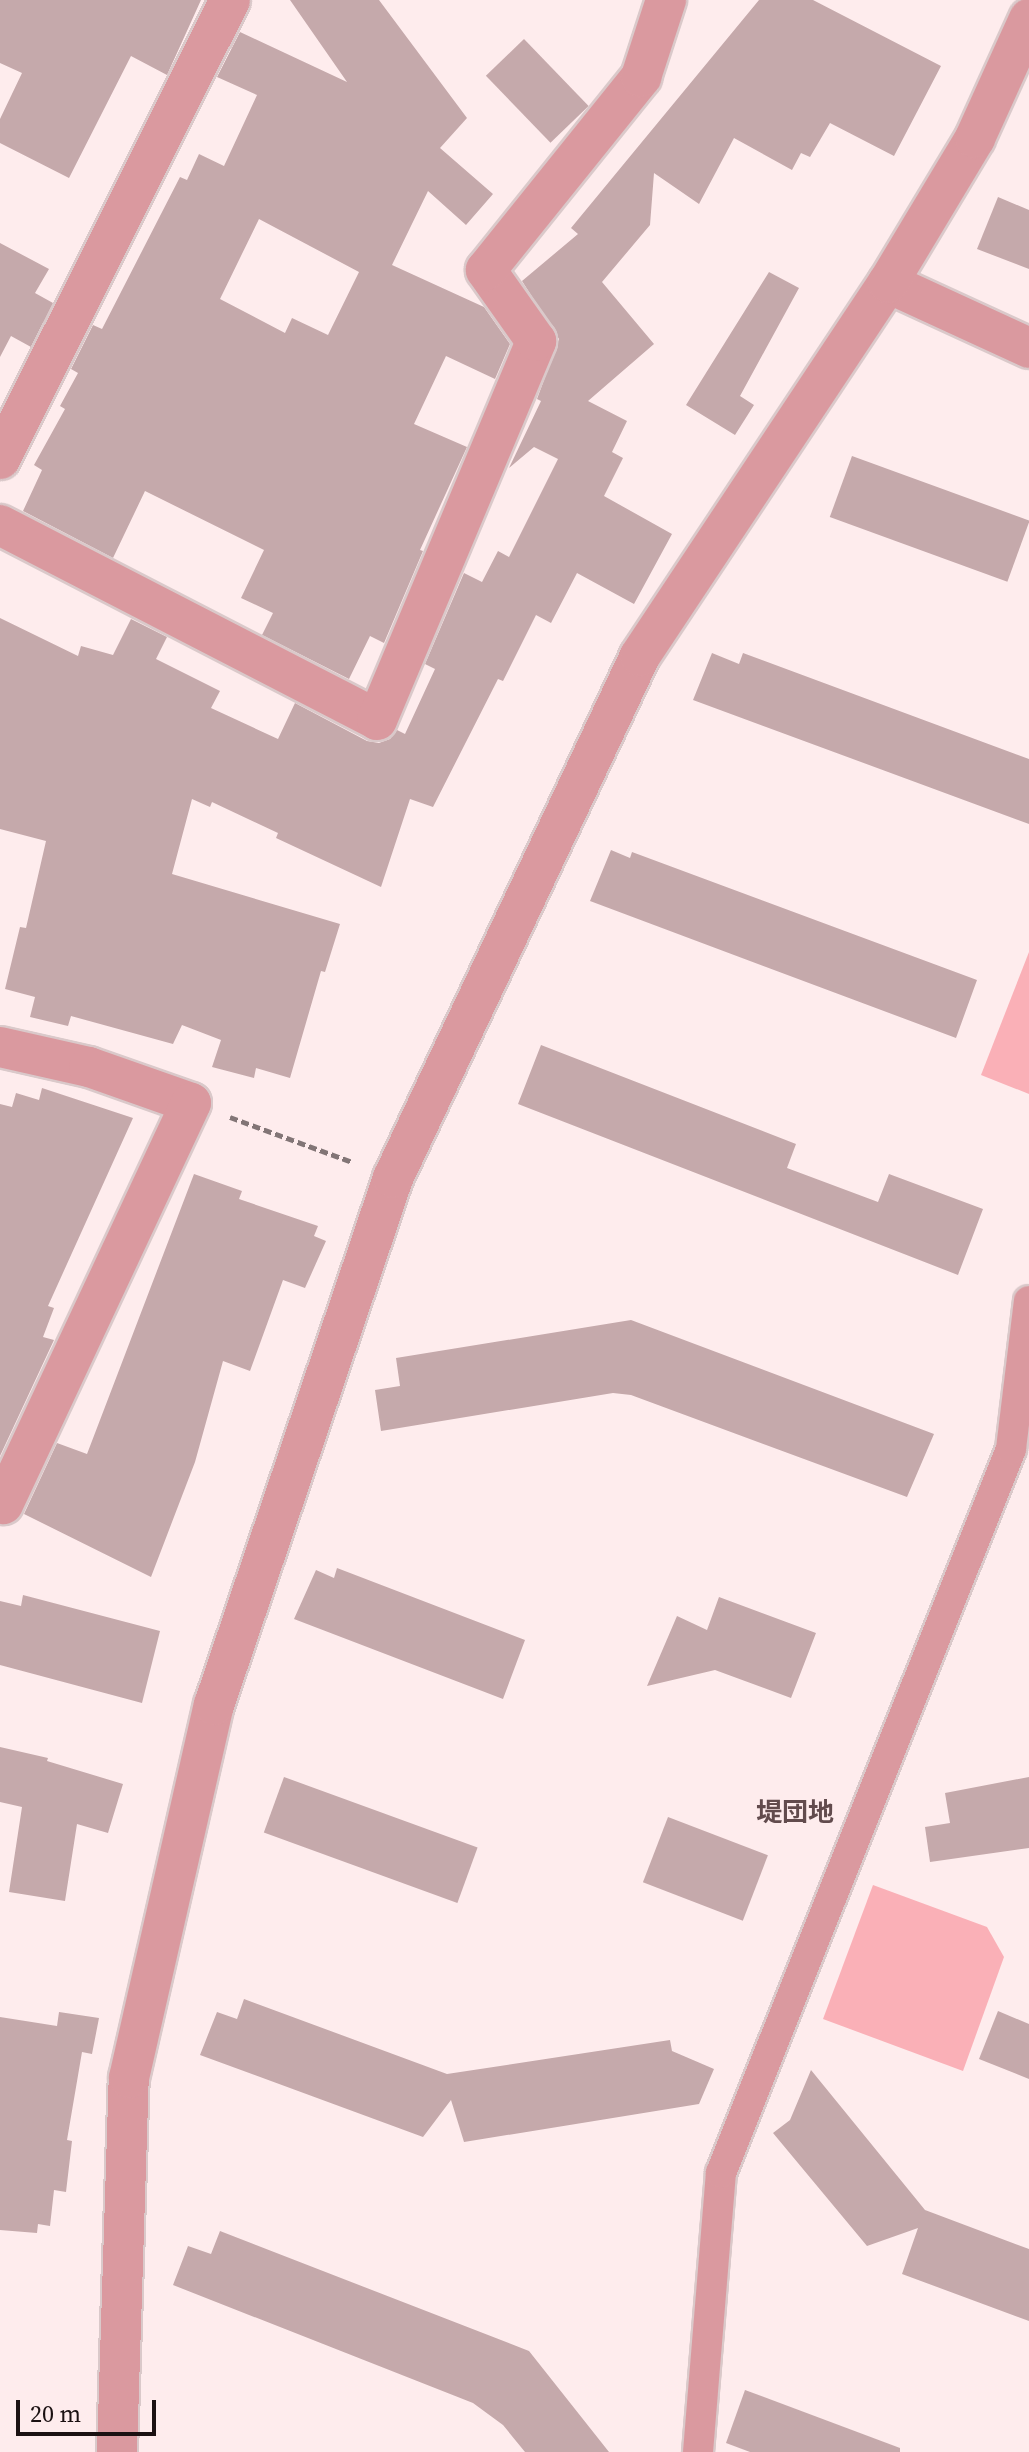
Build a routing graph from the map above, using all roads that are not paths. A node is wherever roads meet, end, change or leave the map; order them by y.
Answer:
1 (230, 0) edge
2 (666, 0) edge
3 (1029, 19) edge
4 (888, 283) junction
5 (1029, 348) edge
6 (0, 459) edge
7 (0, 525) edge
8 (0, 1047) edge
9 (1029, 1301) edge
10 (3, 1504) dead end
11 (117, 2452) edge
12 (698, 2452) edge

1 - 6 street
2 - 7 street
3 - 4 street
4 - 5 street
4 - 11 street
8 - 10 street
9 - 12 street

